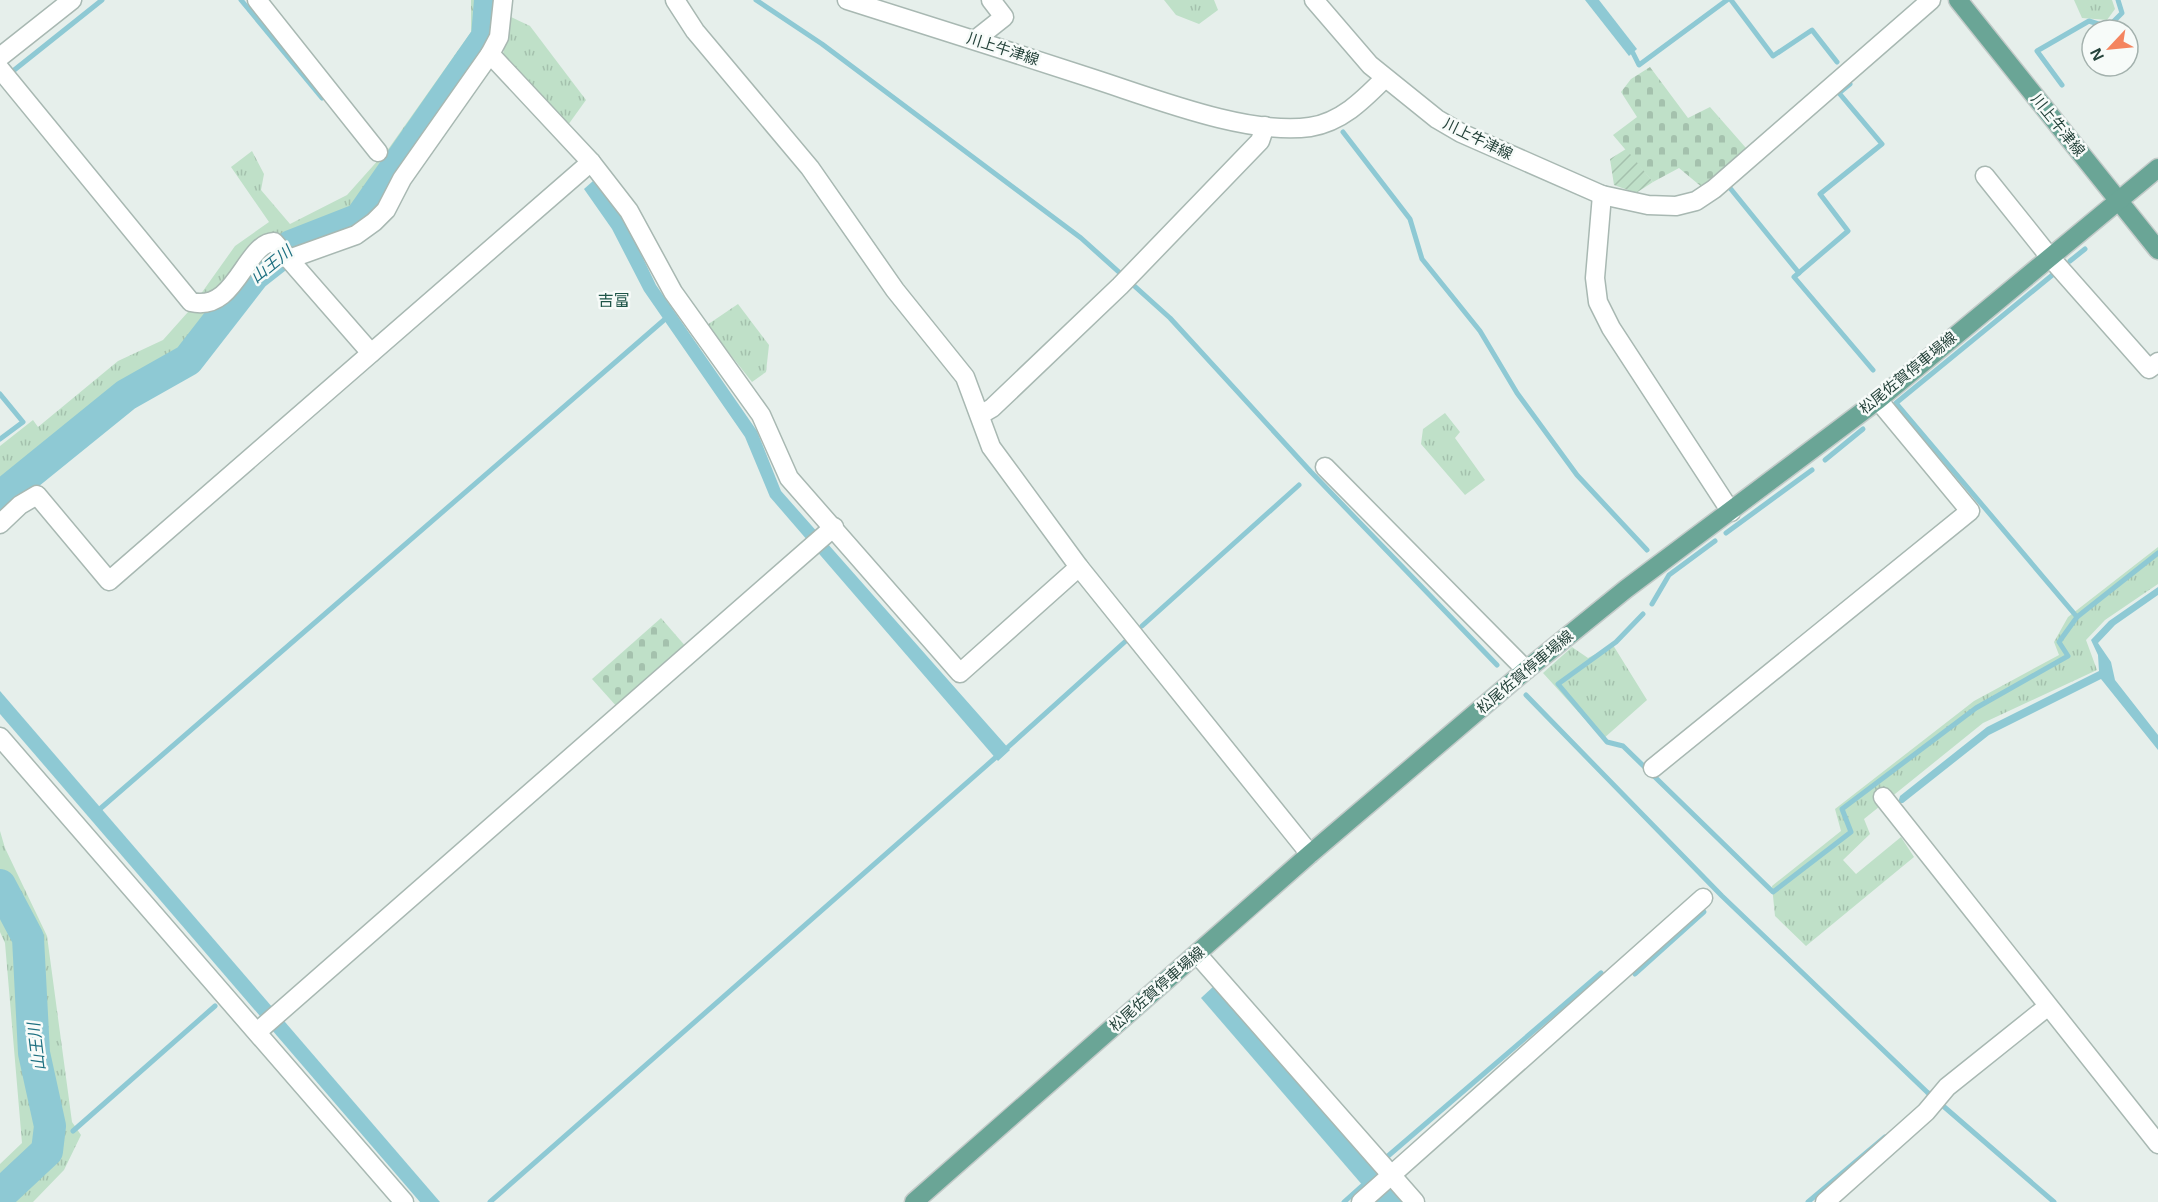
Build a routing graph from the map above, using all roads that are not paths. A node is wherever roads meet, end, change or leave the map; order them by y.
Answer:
1 (72, 0) edge
2 (257, 0) edge
3 (503, 0) edge
4 (675, 0) edge
5 (847, 0) edge
6 (991, 0) edge
7 (1314, 0) edge
8 (1931, 0) edge
9 (1958, 0) edge
10 (975, 40) junction
11 (490, 54) junction
12 (0, 57) edge
13 (0, 69) edge
14 (1385, 78) junction
15 (1265, 126) junction
16 (378, 152) dead end
17 (591, 162) junction
18 (2158, 168) edge
19 (1985, 176) dead end
20 (1602, 195) junction
21 (2117, 199) junction
22 (2158, 250) edge
23 (2049, 256) junction
24 (289, 260) junction
25 (371, 353) junction
26 (2158, 362) edge
27 (1878, 400) junction
28 (980, 415) junction
29 (1325, 467) dead end
30 (1731, 512) junction
31 (0, 524) edge
32 (830, 530) junction
33 (1079, 567) junction
34 (1526, 670) junction
35 (0, 736) edge
36 (1653, 768) dead end
37 (1883, 797) dead end
38 (1310, 854) junction
39 (1703, 898) dead end
40 (1197, 954) junction
41 (2047, 1007) junction
42 (258, 1032) junction
43 (2158, 1144) edge
44 (1390, 1176) junction
45 (1363, 1200) edge
46 (404, 1202) edge
47 (914, 1202) edge
48 (1415, 1202) edge
49 (1825, 1202) edge

1 - 12 street
2 - 16 street
3 - 11 street
4 - 28 street
5 - 10 street, 川上牛津線
6 - 10 street
7 - 14 street
8 - 20 street, 川上牛津線
9 - 21 main road, 川上牛津線
10 - 15 street, 川上牛津線
11 - 17 street
11 - 24 street
13 - 24 street
14 - 15 street, 川上牛津線
14 - 20 street, 川上牛津線
15 - 28 street
17 - 25 street
17 - 32 street
18 - 21 main road, 松尾佐賀停車場線
19 - 23 street
20 - 30 street
21 - 22 main road, 川上牛津線
21 - 23 main road, 松尾佐賀停車場線
23 - 26 street
23 - 27 main road, 松尾佐賀停車場線
24 - 25 street
25 - 31 street
27 - 30 main road, 松尾佐賀停車場線
27 - 36 street
28 - 33 street
29 - 34 street
30 - 34 main road, 松尾佐賀停車場線
32 - 33 street
32 - 42 street
33 - 38 street
34 - 38 main road, 松尾佐賀停車場線
35 - 42 street
37 - 41 street
38 - 40 main road, 松尾佐賀停車場線
39 - 44 street
40 - 44 street
40 - 47 main road, 松尾佐賀停車場線
41 - 43 street
41 - 49 street
42 - 46 street
44 - 45 street
44 - 48 street

